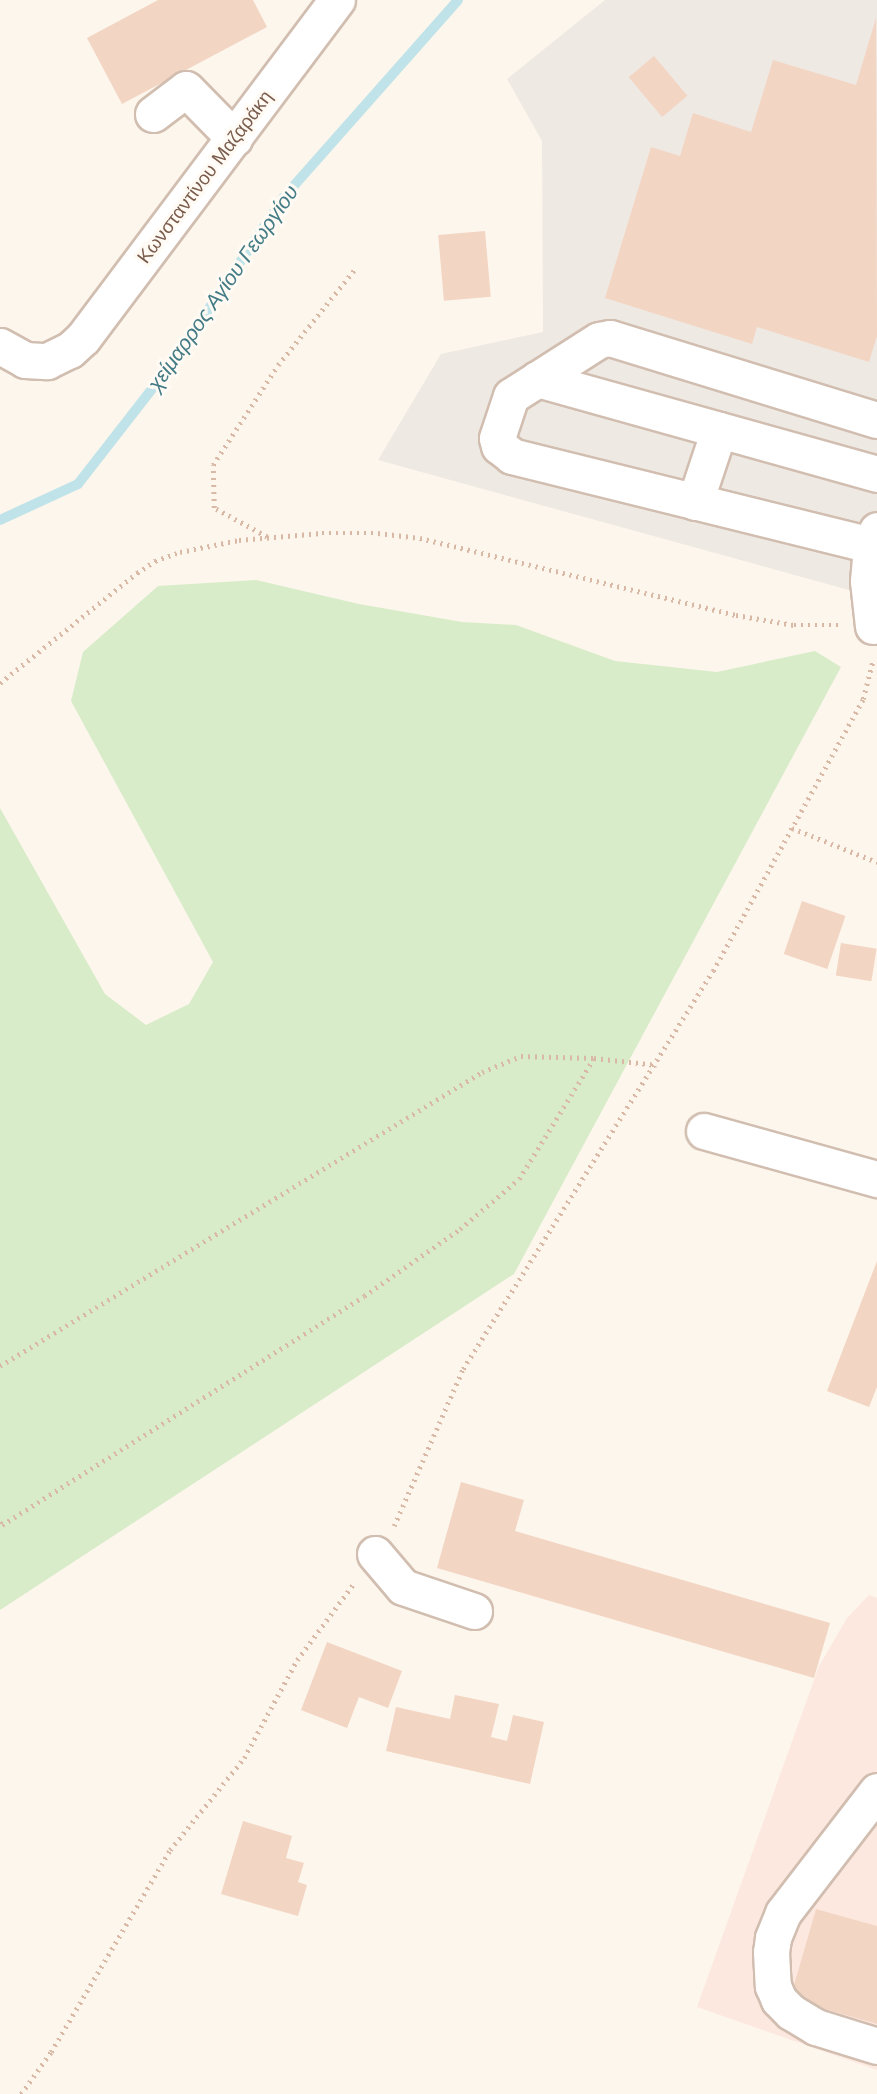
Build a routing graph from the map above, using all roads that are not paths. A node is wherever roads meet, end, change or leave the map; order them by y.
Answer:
1 (337, 0) edge
2 (153, 114) dead end
3 (234, 138) junction
4 (0, 346) edge
5 (537, 379) junction
6 (877, 420) edge
7 (719, 430) junction
8 (877, 474) edge
9 (695, 502) junction
10 (874, 538) edge
11 (873, 626) road end
12 (704, 1131) dead end
13 (877, 1179) edge
14 (375, 1554) road end
15 (474, 1612) dead end
16 (877, 1791) edge
17 (877, 2046) edge

1 - 3 street, Κωνσταντίνου Μαζαράκη
2 - 3 street
3 - 4 street, Κωνσταντίνου Μαζαράκη
5 - 6 street
5 - 7 street
5 - 9 street
7 - 8 street
7 - 9 street
9 - 10 street
10 - 11 street
12 - 13 street
14 - 15 street
16 - 17 street

